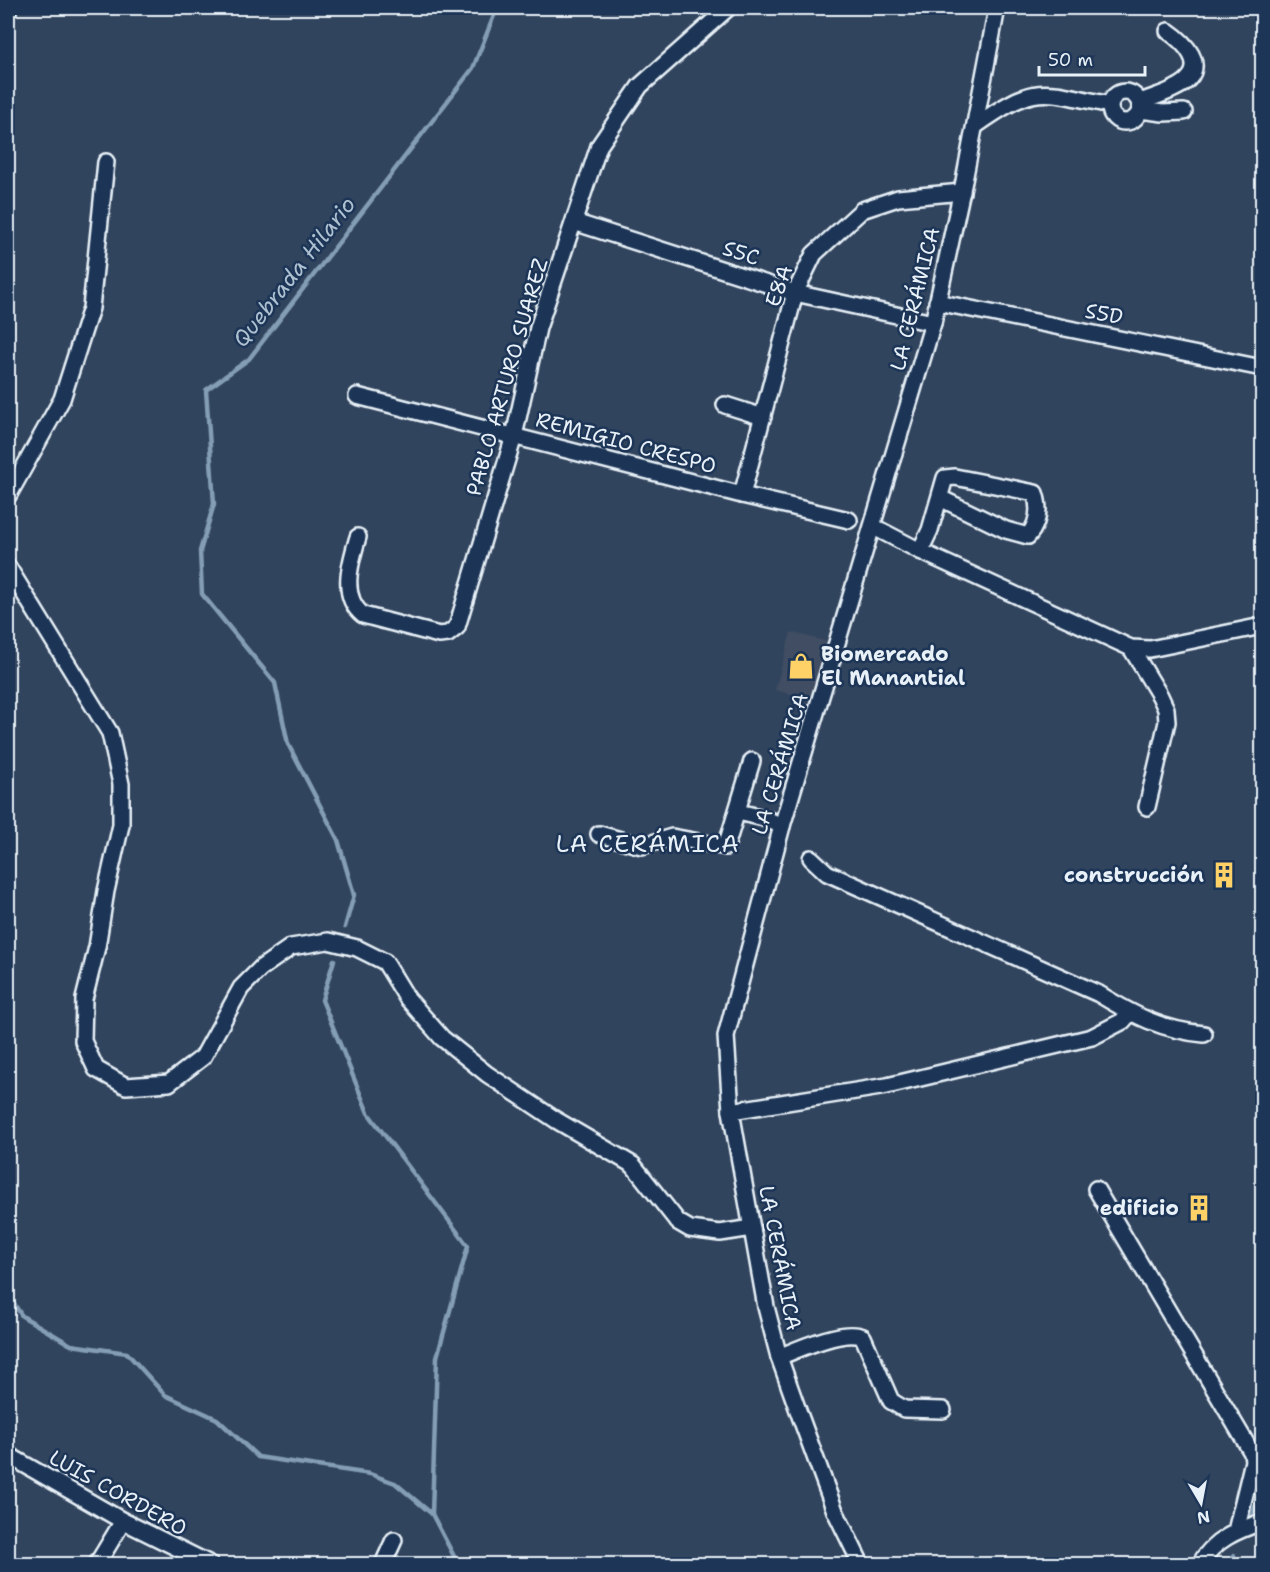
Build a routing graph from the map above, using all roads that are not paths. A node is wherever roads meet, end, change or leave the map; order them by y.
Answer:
1 (728, 8) edge
2 (997, 8) edge
3 (1168, 31) dead end
4 (1110, 105) junction
5 (1140, 106) junction
6 (1184, 112) dead end
7 (975, 126) junction
8 (106, 162) dead end
9 (962, 192) junction
10 (574, 222) junction
11 (795, 293) junction
12 (937, 302) junction
13 (933, 323) junction
14 (1263, 368) edge
15 (357, 396) dead end
16 (725, 405) dead end
17 (763, 417) junction
18 (514, 436) junction
19 (742, 495) junction
20 (8, 496) edge
21 (940, 498) junction
22 (849, 520) dead end
23 (874, 527) junction
24 (358, 537) dead end
25 (920, 552) junction
26 (8, 567) edge
27 (1263, 626) edge
28 (1131, 648) junction
29 (752, 761) dead end
30 (1147, 807) dead end
31 (738, 812) junction
32 (782, 826) junction
33 (599, 834) dead end
34 (811, 858) dead end
35 (1130, 1013) junction
36 (1204, 1034) dead end
37 (731, 1111) junction
38 (1096, 1189) dead end
39 (752, 1228) junction
40 (778, 1357) junction
41 (943, 1410) dead end
42 (8, 1455) edge
43 (1258, 1455) edge
44 (123, 1521) junction
45 (1263, 1522) edge
46 (1236, 1531) junction
47 (394, 1540) dead end
48 (97, 1564) edge
49 (210, 1564) edge
50 (383, 1564) edge
51 (861, 1564) edge
52 (1200, 1564) edge

1 - 10 street, PABLO ARTURO SUAREZ
2 - 7 street, LA CERÁMICA
3 - 5 street
4 - 5 street
4 - 5 street
4 - 7 street
5 - 6 street
7 - 9 street, LA CERÁMICA
8 - 20 street
9 - 11 street, E8A
9 - 12 street, LA CERÁMICA
10 - 11 street, S5C
10 - 18 street, PABLO ARTURO SUAREZ
11 - 13 street, S5C
11 - 17 street, E8A
12 - 13 street, LA CERÁMICA
12 - 14 street, S5D
13 - 23 street, LA CERÁMICA
15 - 18 street, REMIGIO CRESPO
16 - 17 street
17 - 19 street, E8A
18 - 19 street, REMIGIO CRESPO
18 - 24 street, PABLO ARTURO SUAREZ
19 - 22 street, REMIGIO CRESPO
21 - 21 street
21 - 25 street
23 - 25 street
23 - 32 street, LA CERÁMICA
25 - 28 street
26 - 39 street
27 - 28 street
28 - 30 street
29 - 31 street
31 - 32 street
31 - 33 street
32 - 37 street, LA CERÁMICA
34 - 35 street
35 - 36 street
35 - 37 street
37 - 39 street, LA CERÁMICA
38 - 43 street
39 - 40 street, LA CERÁMICA
40 - 41 street
40 - 51 street, LA CERÁMICA
42 - 44 street, LUIS CORDERO
43 - 46 street
44 - 48 street
44 - 49 street, LUIS CORDERO
45 - 46 street
46 - 52 street
47 - 50 street

